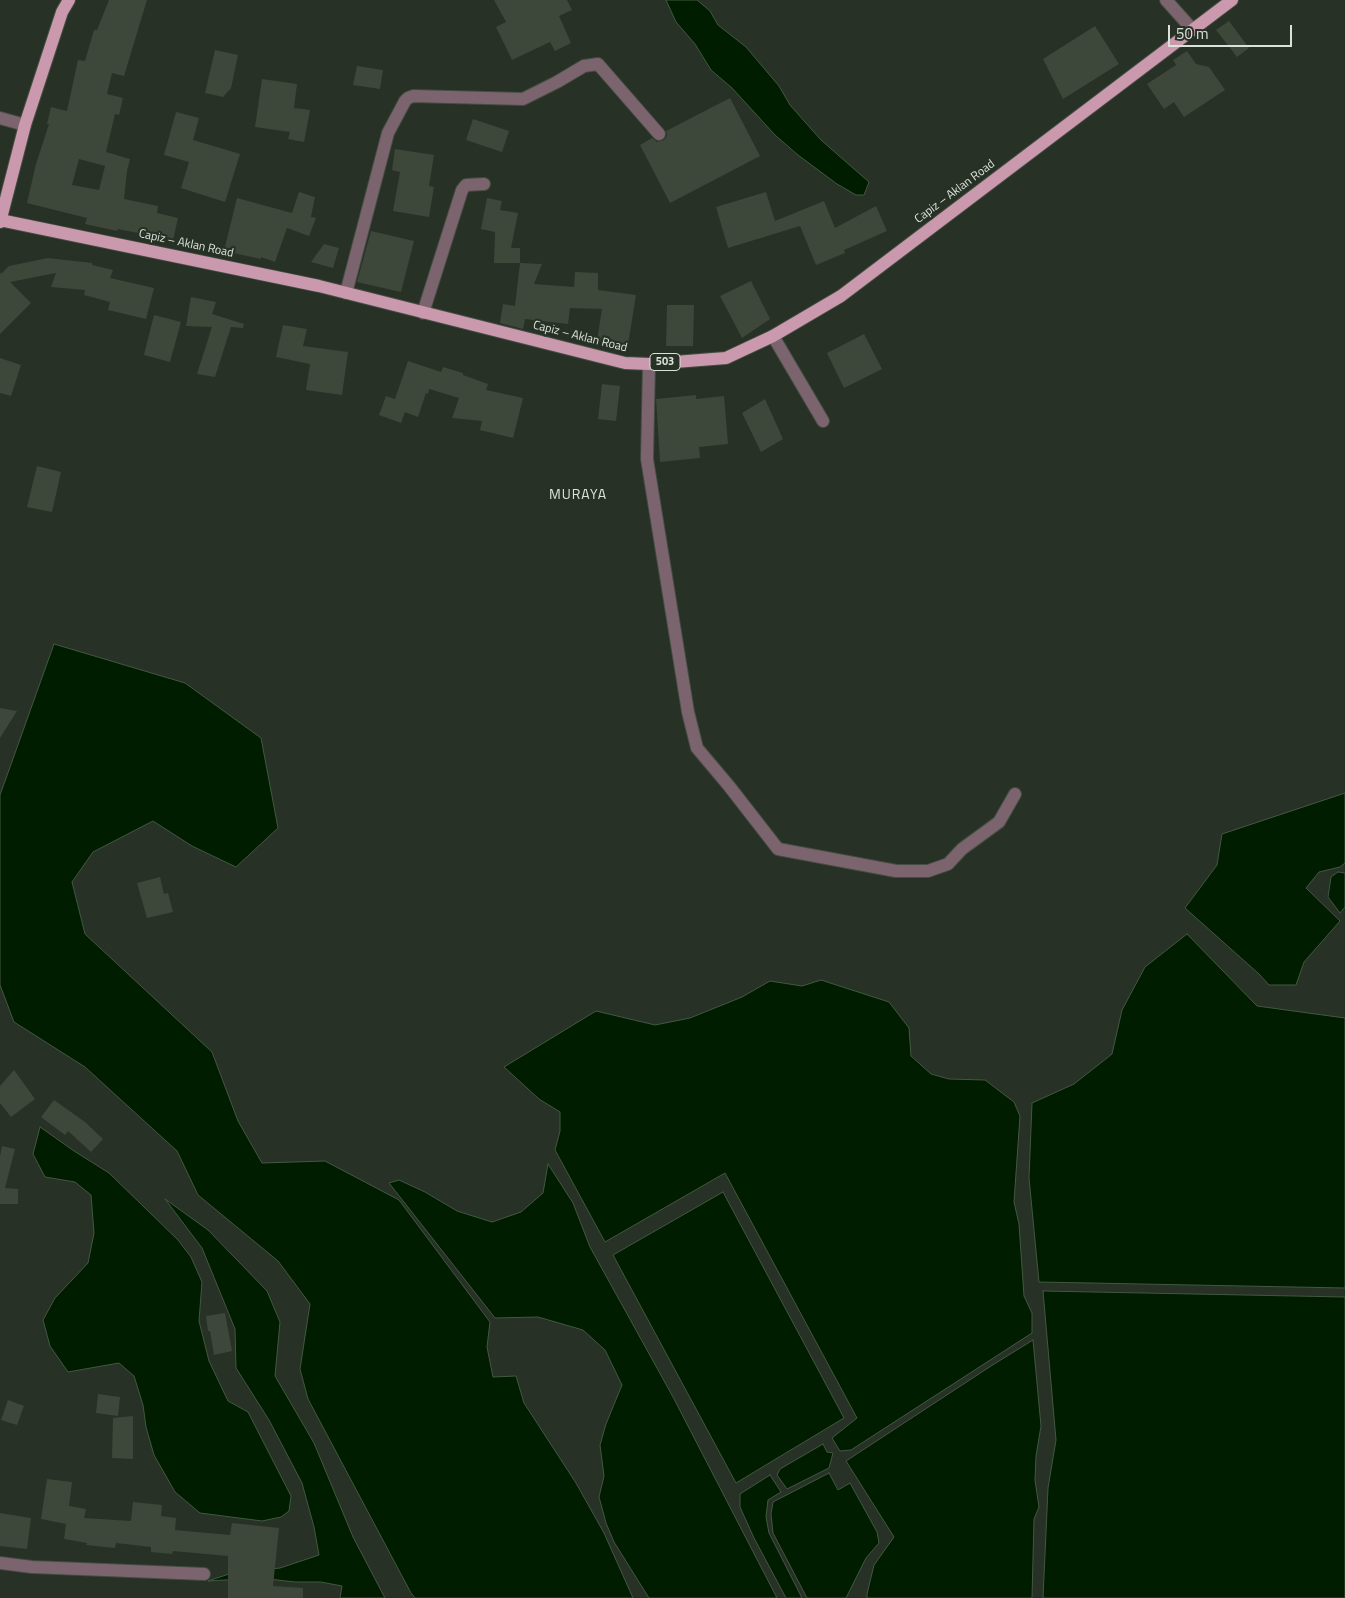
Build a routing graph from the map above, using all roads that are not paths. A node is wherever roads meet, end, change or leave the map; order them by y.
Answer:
1 (68, 0) edge
2 (1166, 0) edge
3 (1232, 0) edge
4 (1192, 29) junction
5 (0, 118) edge
6 (25, 125) junction
7 (659, 134) dead end
8 (484, 184) dead end
9 (0, 220) edge
10 (346, 293) junction
11 (423, 313) junction
12 (773, 336) junction
13 (649, 364) junction
14 (823, 421) dead end
15 (1015, 794) dead end
16 (0, 1563) edge
17 (204, 1574) dead end

1 - 6 main road
2 - 4 street
3 - 4 main road, Capiz – Aklan Road / 503
4 - 12 main road, Capiz – Aklan Road / 503
5 - 6 street
6 - 9 main road
7 - 10 street
8 - 11 street
9 - 10 main road, Capiz – Aklan Road / 503
10 - 11 main road, Capiz – Aklan Road / 503
11 - 13 main road, Capiz – Aklan Road / 503
12 - 13 main road, Capiz – Aklan Road / 503
12 - 14 street
13 - 15 street
16 - 17 street

